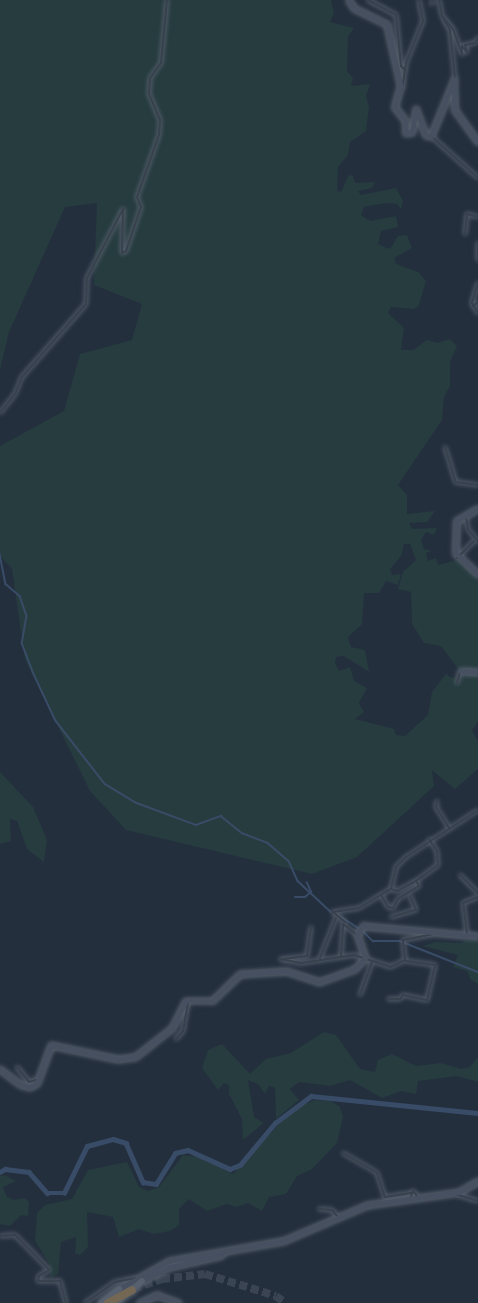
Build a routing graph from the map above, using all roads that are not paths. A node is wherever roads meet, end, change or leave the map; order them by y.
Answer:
1 (167, 0) edge
2 (349, 0) edge
3 (369, 0) edge
4 (419, 0) edge
5 (434, 0) edge
6 (439, 0) edge
7 (431, 4) dead end
8 (442, 16) junction
9 (478, 38) edge
10 (405, 70) junction
11 (455, 80) junction
12 (400, 93) junction
13 (431, 136) junction
14 (478, 142) edge
15 (478, 178) edge
16 (478, 216) edge
17 (465, 234) dead end
18 (478, 243) edge
19 (478, 260) edge
20 (478, 283) edge
21 (478, 302) edge
22 (472, 306) junction
23 (478, 313) edge
24 (0, 413) edge
25 (445, 447) dead end
26 (478, 485) edge
27 (478, 509) edge
28 (466, 516) junction
29 (476, 542) edge
30 (457, 558) junction
31 (478, 574) edge
32 (461, 671) joint
33 (478, 672) edge
34 (458, 683) dead end
35 (436, 801) dead end
36 (478, 810) edge
37 (450, 829) junction
38 (430, 838) junction
39 (460, 875) dead end
40 (416, 880) junction
41 (391, 889) junction
42 (478, 892) edge
43 (381, 895) junction
44 (410, 896) junction
45 (478, 897) edge
46 (391, 917) dead end
47 (336, 918) junction
48 (345, 922) junction
49 (311, 927) dead end
50 (440, 933) junction
51 (357, 935) junction
52 (467, 935) junction
53 (478, 936) edge
54 (341, 956) junction
55 (320, 958) junction
56 (365, 960) junction
57 (405, 960) junction
58 (372, 962) junction
59 (360, 995) dead end
60 (388, 999) dead end
61 (189, 1000) junction
62 (176, 1039) dead end
63 (44, 1062) junction
64 (18, 1067) dead end
65 (0, 1069) edge
66 (343, 1153) dead end
67 (478, 1181) edge
68 (452, 1193) junction
69 (413, 1195) junction
70 (478, 1201) edge
71 (319, 1209) dead end
72 (339, 1218) junction
73 (0, 1236) edge
74 (139, 1279) junction
75 (119, 1289) joint
76 (132, 1290) tunnel mouth
77 (66, 1303) edge
78 (85, 1303) edge
79 (100, 1303) edge
80 (108, 1303) edge
81 (116, 1303) edge
82 (139, 1303) edge
83 (180, 1303) edge

1 - 24 street
2 - 12 main road
3 - 10 street
4 - 10 street
5 - 7 street
6 - 8 street
8 - 9 street
8 - 11 street
10 - 12 street
11 - 13 main road
11 - 14 main road
12 - 13 main road
13 - 15 street
16 - 17 street
18 - 19 street
20 - 22 street
21 - 22 street
22 - 23 street
25 - 26 street
27 - 28 main road
28 - 29 street
28 - 30 main road
29 - 30 street
30 - 31 main road
32 - 33 main road
32 - 34 street
35 - 37 street
36 - 37 street
37 - 38 street
38 - 40 street
38 - 41 street
39 - 42 street
40 - 41 street
40 - 44 street
41 - 43 street
43 - 44 street
43 - 47 street
44 - 46 street
45 - 52 street
47 - 48 street
47 - 55 street
48 - 51 street
48 - 54 street
49 - 55 street
50 - 51 main road
50 - 52 main road
50 - 57 street
51 - 56 main road
52 - 53 main road
54 - 55 street
54 - 56 street
56 - 58 street
56 - 61 main road
57 - 58 street
57 - 60 street
58 - 59 street
61 - 62 street
61 - 63 main road
63 - 64 street
63 - 65 main road
66 - 69 street
67 - 68 main road
68 - 69 main road
68 - 70 street
69 - 72 main road
71 - 72 street
72 - 74 main road
73 - 77 street
74 - 75 main road
74 - 78 street
74 - 81 main road
75 - 79 main road
76 - 80 highway
82 - 83 main road

